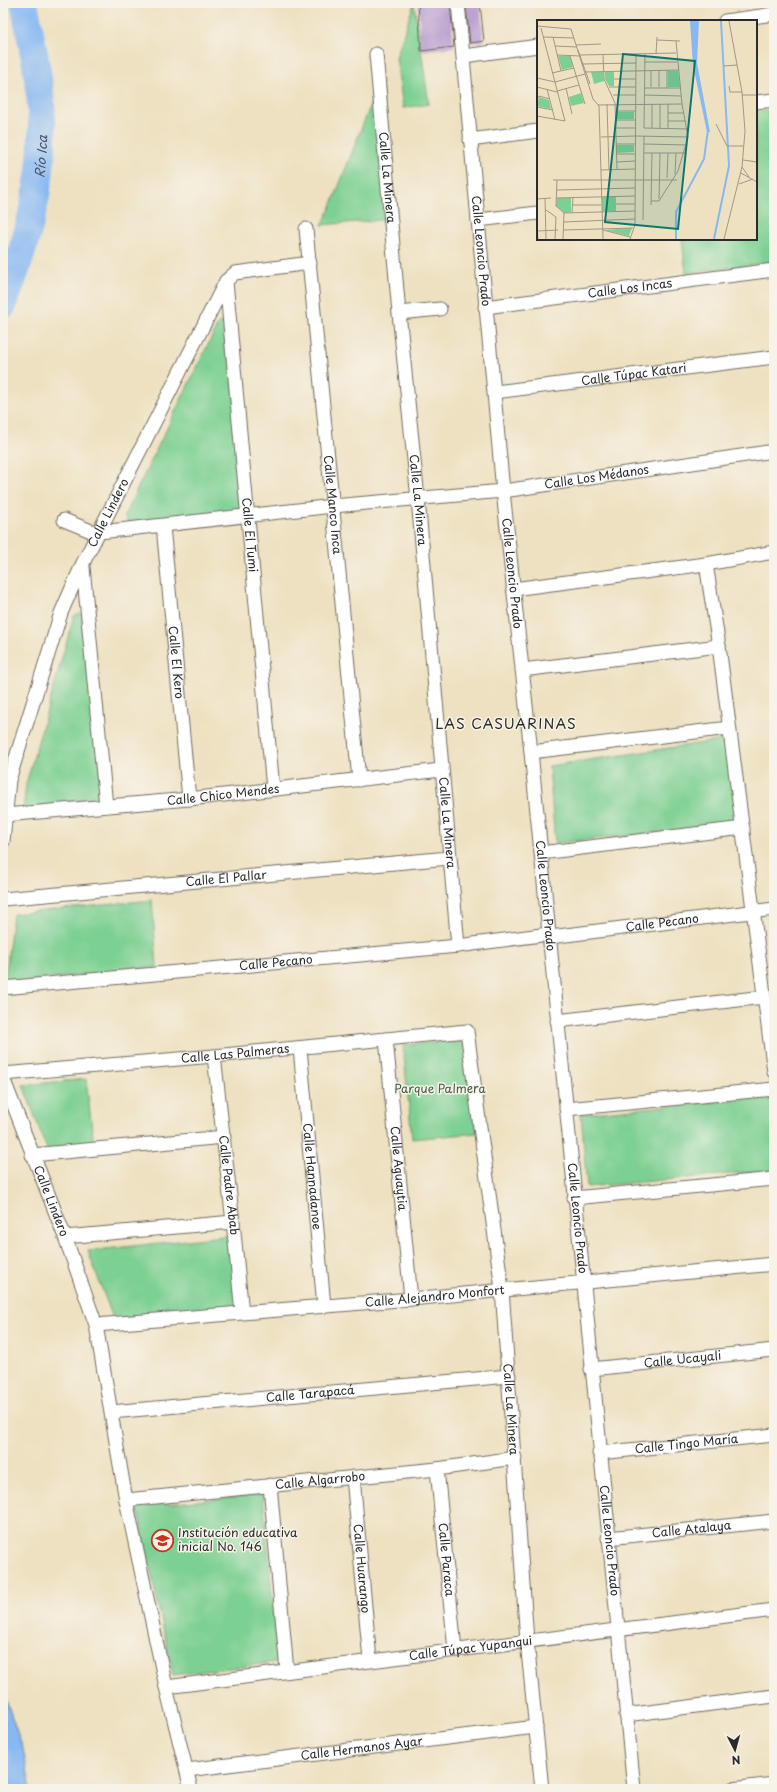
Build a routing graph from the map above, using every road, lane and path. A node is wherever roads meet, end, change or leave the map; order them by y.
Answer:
1 (453, 3) edge
2 (458, 3) edge
3 (463, 3) edge
4 (774, 14) edge
5 (732, 20) edge
6 (537, 46) edge
7 (464, 50) junction
8 (376, 54) dead end
9 (774, 100) edge
10 (757, 102) edge
11 (537, 131) edge
12 (470, 140) junction
13 (537, 214) edge
14 (478, 220) junction
15 (306, 229) dead end
16 (310, 263) junction
17 (774, 270) edge
18 (226, 281) junction
19 (485, 307) junction
20 (440, 309) dead end
21 (399, 313) junction
22 (774, 357) edge
23 (494, 392) junction
24 (774, 451) edge
25 (503, 491) junction
26 (418, 499) junction
27 (333, 506) junction
28 (247, 515) junction
29 (64, 520) dead end
30 (163, 526) junction
31 (99, 532) junction
32 (774, 552) edge
33 (706, 564) junction
34 (82, 565) junction
35 (513, 589) junction
36 (719, 646) junction
37 (522, 670) junction
38 (730, 728) junction
39 (531, 752) junction
40 (441, 770) junction
41 (359, 780) junction
42 (273, 790) junction
43 (189, 799) junction
44 (106, 806) junction
45 (5, 814) junction
46 (743, 828) junction
47 (3, 841) edge
48 (541, 853) junction
49 (449, 858) junction
50 (3, 899) edge
51 (774, 909) edge
52 (754, 912) junction
53 (549, 935) junction
54 (458, 946) junction
55 (3, 988) edge
56 (764, 997) junction
57 (557, 1021) junction
58 (467, 1031) joint
59 (386, 1039) junction
60 (300, 1048) junction
61 (214, 1056) junction
62 (774, 1072) edge
63 (3, 1074) edge
64 (3, 1078) edge
65 (774, 1089) edge
66 (566, 1109) junction
67 (224, 1137) junction
68 (32, 1155) junction
69 (774, 1179) edge
70 (574, 1198) junction
71 (234, 1222) junction
72 (65, 1237) junction
73 (774, 1264) edge
74 (582, 1282) junction
75 (502, 1289) junction
76 (411, 1299) junction
77 (324, 1306) junction
78 (242, 1313) junction
79 (96, 1325) junction
80 (774, 1350) edge
81 (591, 1369) junction
82 (509, 1376) junction
83 (111, 1412) junction
84 (774, 1435) edge
85 (599, 1453) junction
86 (515, 1458) junction
87 (437, 1469) junction
88 (353, 1477) junction
89 (270, 1485) junction
90 (126, 1500) junction
91 (774, 1521) edge
92 (608, 1538) junction
93 (774, 1610) edge
94 (619, 1630) junction
95 (527, 1641) junction
96 (455, 1650) junction
97 (370, 1660) junction
98 (288, 1671) junction
99 (166, 1687) junction
100 (774, 1696) edge
101 (626, 1715) junction
102 (536, 1727) junction
103 (187, 1770) junction
104 (774, 1784) edge
105 (191, 1789) edge
106 (542, 1789) edge
107 (634, 1789) edge
108 (732, 1789) edge

1 - 7 street
2 - 7 street, Calle Leoncio Prado
3 - 7 street
4 - 5 street
6 - 7 street
7 - 12 street, Calle Leoncio Prado
8 - 21 street, Calle La Minera
9 - 10 street
11 - 12 street
12 - 14 street, Calle Leoncio Prado
13 - 14 street
14 - 19 street, Calle Leoncio Prado
15 - 16 street, Calle Manco Inca
16 - 18 street
16 - 27 street, Calle Manco Inca
17 - 19 street, Calle Los Incas
18 - 28 street, Calle El Tumi
18 - 31 street, Calle Lindero
19 - 23 street, Calle Leoncio Prado
20 - 21 street
21 - 26 street, Calle La Minera
22 - 23 street, Calle Túpac Katari
23 - 25 street, Calle Leoncio Prado
24 - 25 street, Calle Los Médanos
25 - 26 street, Calle Los Médanos
25 - 35 street, Calle Leoncio Prado
26 - 27 street, Calle Los Médanos
26 - 40 street, Calle La Minera
27 - 28 street, Calle Los Médanos
27 - 41 street, Calle Manco Inca
28 - 30 street, Calle Los Médanos
28 - 42 street, Calle El Tumi
29 - 31 street
30 - 31 street, Calle Los Médanos
30 - 43 street, Calle El Kero
31 - 34 street, Calle Lindero
32 - 33 street
33 - 35 street
33 - 36 street
34 - 44 street
34 - 45 street, Calle Lindero
35 - 37 street, Calle Leoncio Prado
36 - 37 street
36 - 38 street
37 - 39 street, Calle Leoncio Prado
38 - 39 street
38 - 46 street
39 - 48 street, Calle Leoncio Prado
40 - 41 street, Calle Chico Mendes
40 - 49 street, Calle La Minera
41 - 42 street, Calle Chico Mendes
42 - 43 street, Calle Chico Mendes
43 - 44 street, Calle Chico Mendes
44 - 45 street, Calle Chico Mendes
45 - 47 street, Calle Lindero
46 - 48 street
46 - 52 street
48 - 53 street, Calle Leoncio Prado
49 - 50 street, Calle El Pallar
49 - 54 street, Calle La Minera
51 - 52 street, Calle Pecano
52 - 53 street, Calle Pecano
52 - 56 street
53 - 54 street, Calle Pecano
53 - 57 street, Calle Leoncio Prado
54 - 55 street, Calle Pecano
56 - 57 street
56 - 62 street
57 - 66 street, Calle Leoncio Prado
58 - 59 street, Calle Las Palmeras
58 - 75 street, Calle La Minera
59 - 60 street, Calle Las Palmeras
59 - 76 street, Calle Aguaytia
60 - 61 street, Calle Las Palmeras
60 - 77 street, Calle Hannadanoe
61 - 63 street, Calle Las Palmeras
61 - 67 street, Calle Padre Abab
64 - 68 street, Calle Lindero
65 - 66 street
66 - 70 street, Calle Leoncio Prado
67 - 68 street
67 - 71 street, Calle Padre Abab
68 - 72 street, Calle Lindero
69 - 70 street
70 - 74 street, Calle Leoncio Prado
71 - 72 street
71 - 78 street, Calle Padre Abab
72 - 79 street, Calle Lindero
73 - 74 street, Calle Alejandro Monfort
74 - 75 street, Calle Alejandro Monfort
74 - 81 street, Calle Leoncio Prado
75 - 76 street, Calle Alejandro Monfort
75 - 82 street, Calle La Minera
76 - 77 street, Calle Alejandro Monfort
77 - 78 street, Calle Alejandro Monfort
78 - 79 street, Calle Alejandro Monfort
79 - 83 street, Calle Lindero
80 - 81 street, Calle Ucayali
81 - 85 street, Calle Leoncio Prado
82 - 83 street, Calle Tarapacá
82 - 86 street, Calle La Minera
83 - 90 street, Calle Lindero
84 - 85 street, Calle Tingo María
85 - 92 street, Calle Leoncio Prado
86 - 87 street, Calle Algarrobo
86 - 95 street, Calle La Minera
87 - 88 street, Calle Algarrobo
87 - 96 street, Calle Paraca
88 - 89 street, Calle Algarrobo
88 - 97 street, Calle Huarango
89 - 90 street, Calle Algarrobo
89 - 98 street
90 - 99 street, Calle Lindero
91 - 92 street, Calle Atalaya
92 - 94 street, Calle Leoncio Prado
93 - 94 street, Calle Túpac Yupanqui
94 - 95 street, Calle Túpac Yupanqui
94 - 101 street, Calle Leoncio Prado
95 - 96 street, Calle Túpac Yupanqui
95 - 102 street, Calle La Minera
96 - 97 street, Calle Túpac Yupanqui
97 - 98 street, Calle Túpac Yupanqui
98 - 99 street, Calle Túpac Yupanqui
99 - 103 street, Calle Lindero
100 - 101 street
101 - 107 street, Calle Leoncio Prado
102 - 103 street, Calle Hermanos Ayar
102 - 106 street, Calle La Minera
103 - 105 street, Calle Lindero
104 - 108 street

